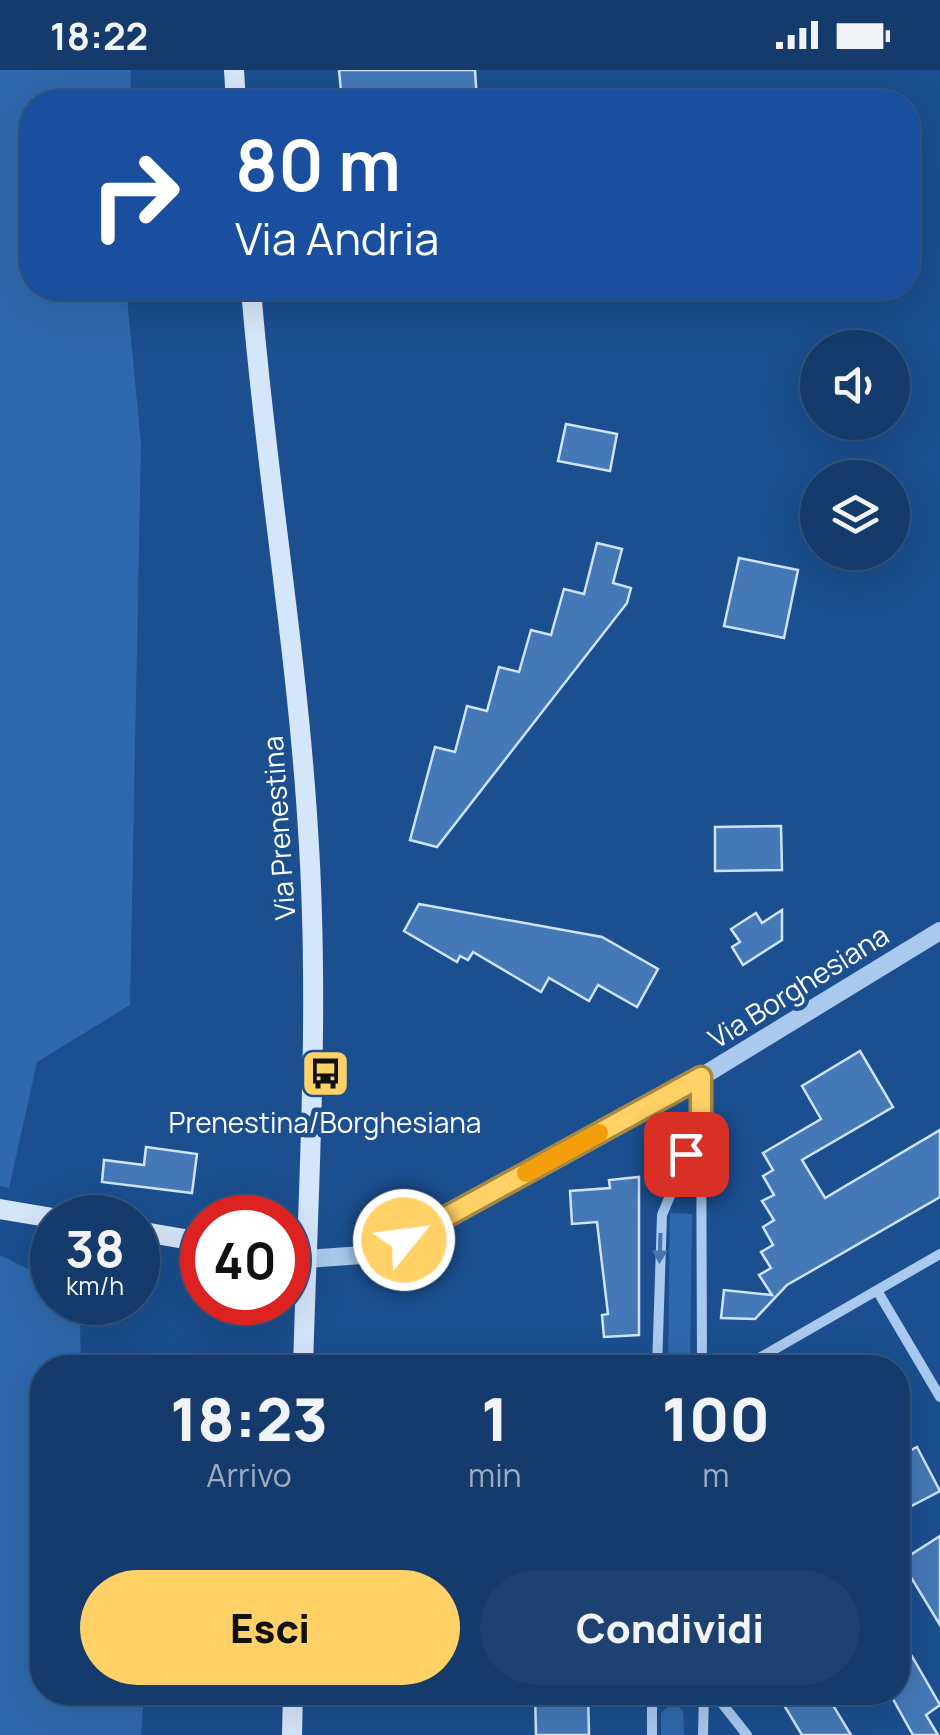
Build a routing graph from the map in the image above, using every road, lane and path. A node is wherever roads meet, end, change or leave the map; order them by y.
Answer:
1 (252, 300) edge
2 (940, 931) edge
3 (701, 1077) junction
4 (701, 1124) junction
5 (300, 1195) edge
6 (0, 1209) edge
7 (30, 1214) edge
8 (940, 1254) edge
9 (310, 1258) edge
10 (878, 1292) junction
11 (301, 1325) edge
12 (302, 1355) edge
13 (657, 1355) edge
14 (702, 1355) edge
15 (765, 1355) edge
16 (940, 1397) edge
17 (293, 1705) edge
18 (652, 1705) edge
19 (704, 1705) edge
20 (723, 1705) edge
21 (292, 1735) edge
22 (652, 1735) edge
23 (703, 1735) edge
24 (747, 1735) edge

1 - 5 main road, Via Prenestina
2 - 3 street, Via Borghesiana
3 - 4 street
3 - 9 street, Via Borghesiana
4 -> 13 street
4 - 14 street
6 - 7 main road
8 - 10 street
10 - 15 street
10 - 16 street
11 - 12 main road, Via Prenestina
17 - 21 main road
18 - 22 street
19 - 23 street
20 - 24 street

